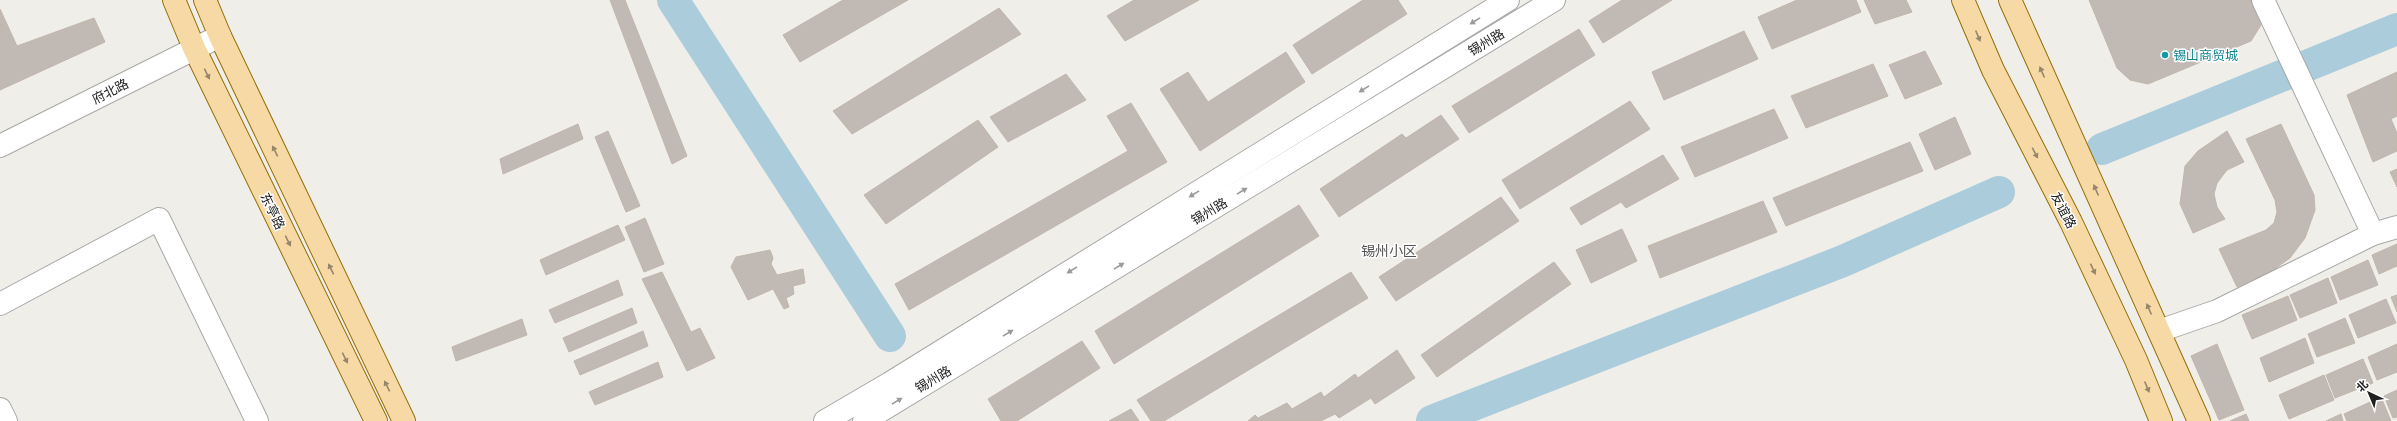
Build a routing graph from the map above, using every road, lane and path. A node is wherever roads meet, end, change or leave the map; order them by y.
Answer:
1 (174, 0) edge
2 (205, 0) edge
3 (1508, 0) edge
4 (1554, 0) edge
5 (1963, 0) edge
6 (2010, 0) edge
7 (2266, 5) edge
8 (220, 36) junction
9 (194, 48) junction
10 (0, 146) edge
11 (2397, 227) edge
12 (2373, 234) junction
13 (0, 304) edge
14 (2159, 331) junction
15 (0, 409) edge
16 (6, 421) edge
17 (257, 421) edge
18 (376, 421) edge
19 (404, 421) edge
20 (825, 421) edge
21 (864, 421) edge
22 (2161, 421) edge
23 (2199, 421) edge

1 - 9 main road, 东亭路
2 - 8 main road
3 -> 20 street, 锡州路
21 -> 4 street, 锡州路
5 -> 22 main road, 友谊路
14 -> 6 main road
7 - 12 street
8 - 9 street, 府北路
19 -> 8 main road
9 - 10 street, 府北路
9 -> 18 main road, 东亭路
11 - 12 street
12 - 14 street
13 - 17 street
14 - 23 main road
15 - 16 street

